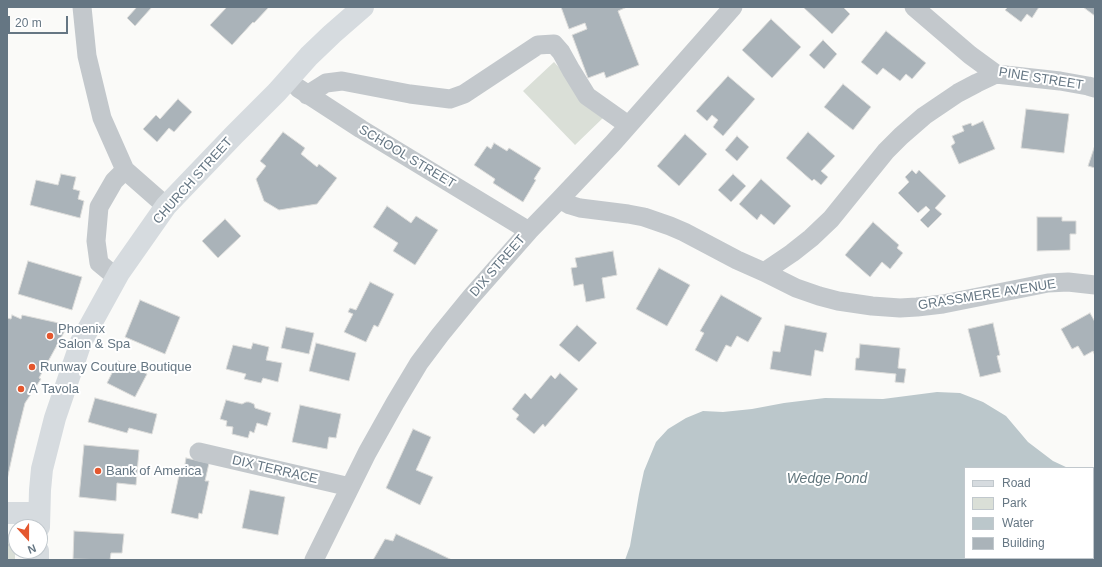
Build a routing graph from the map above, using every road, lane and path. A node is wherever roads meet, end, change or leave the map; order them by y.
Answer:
1 (82, 7) edge
2 (363, 7) edge
3 (733, 7) edge
4 (914, 7) edge
5 (996, 74) junction
6 (286, 81) junction
7 (1095, 88) edge
8 (308, 95) junction
9 (628, 125) junction
10 (126, 170) junction
11 (560, 200) junction
12 (166, 206) junction
13 (529, 231) junction
14 (764, 272) junction
15 (116, 277) junction
16 (1095, 285) edge
17 (199, 452) dead end
18 (350, 487) junction
19 (7, 512) edge
20 (35, 519) edge
21 (39, 519) edge
22 (314, 560) edge

1 - 10 street
2 - 6 main road, CHURCH STREET
3 - 9 street, DIX STREET
4 - 5 street, PINE STREET
5 - 7 street, PINE STREET
5 - 14 street
6 - 8 street, SCHOOL STREET
6 - 12 main road, CHURCH STREET
8 - 9 street
8 - 13 street, SCHOOL STREET
9 - 11 street, DIX STREET
10 - 12 street
10 - 15 street
11 - 13 street, DIX STREET
11 - 14 street, GRASSMERE AVENUE
12 - 15 main road, CHURCH STREET
13 - 18 street, DIX STREET
14 - 16 street, GRASSMERE AVENUE
15 - 21 main road, CHURCH STREET
17 - 18 street, DIX TERRACE
18 - 22 street, DIX STREET
19 - 20 main road

